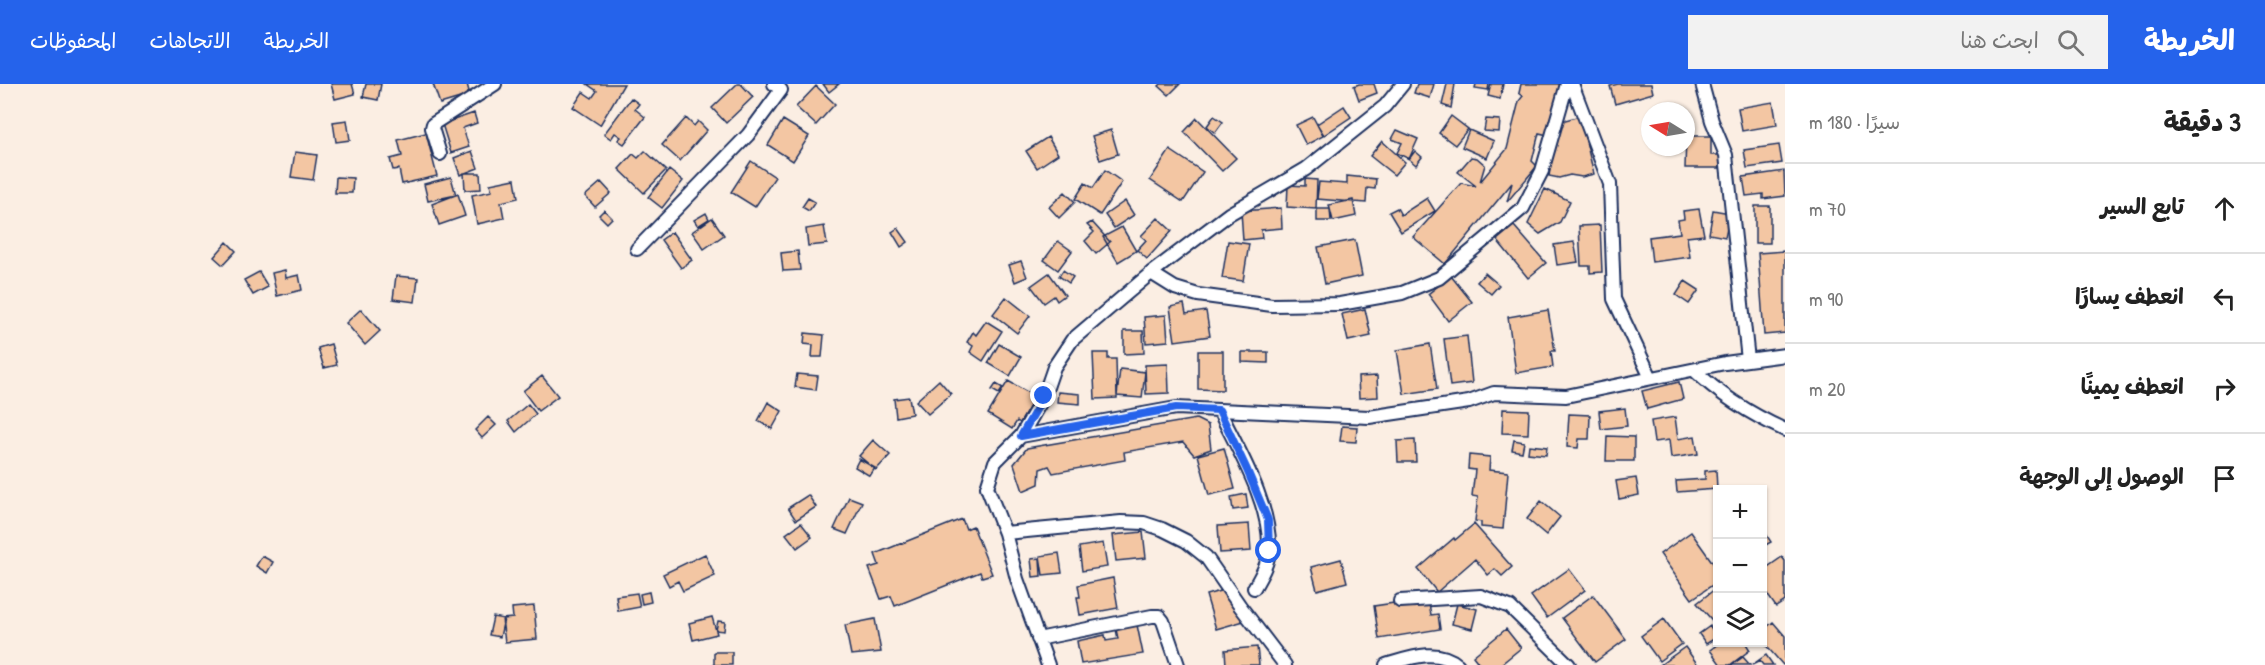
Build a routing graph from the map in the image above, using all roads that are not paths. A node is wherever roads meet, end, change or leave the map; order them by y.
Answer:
1 (495, 84) edge
2 (774, 84) edge
3 (1403, 84) edge
4 (1567, 84) edge
5 (1572, 84) edge
6 (1702, 84) edge
7 (440, 154) dead end
8 (637, 249) dead end
9 (1151, 273) junction
10 (1785, 355) edge
11 (1748, 360) junction
12 (1694, 370) junction
13 (1651, 378) junction
14 (1219, 410) junction
15 (1785, 430) edge
16 (1021, 436) junction
17 (1005, 533) junction
18 (1254, 588) dead end
19 (1400, 601) dead end
20 (1038, 639) junction
21 (1048, 665) edge
22 (1178, 665) edge
23 (1285, 665) edge
24 (1386, 665) edge
25 (1458, 665) edge
26 (1569, 665) edge

1 - 7 street
2 - 8 street
3 - 9 street
4 - 9 street
5 - 13 street
6 - 11 street
9 - 16 street
10 - 11 street
11 - 12 street
12 - 13 street
12 - 15 street
13 - 14 street
14 - 16 street
14 - 18 street
16 - 17 street
17 - 20 street
17 - 23 street
19 - 26 street
20 - 21 street
20 - 22 street
24 - 25 street

